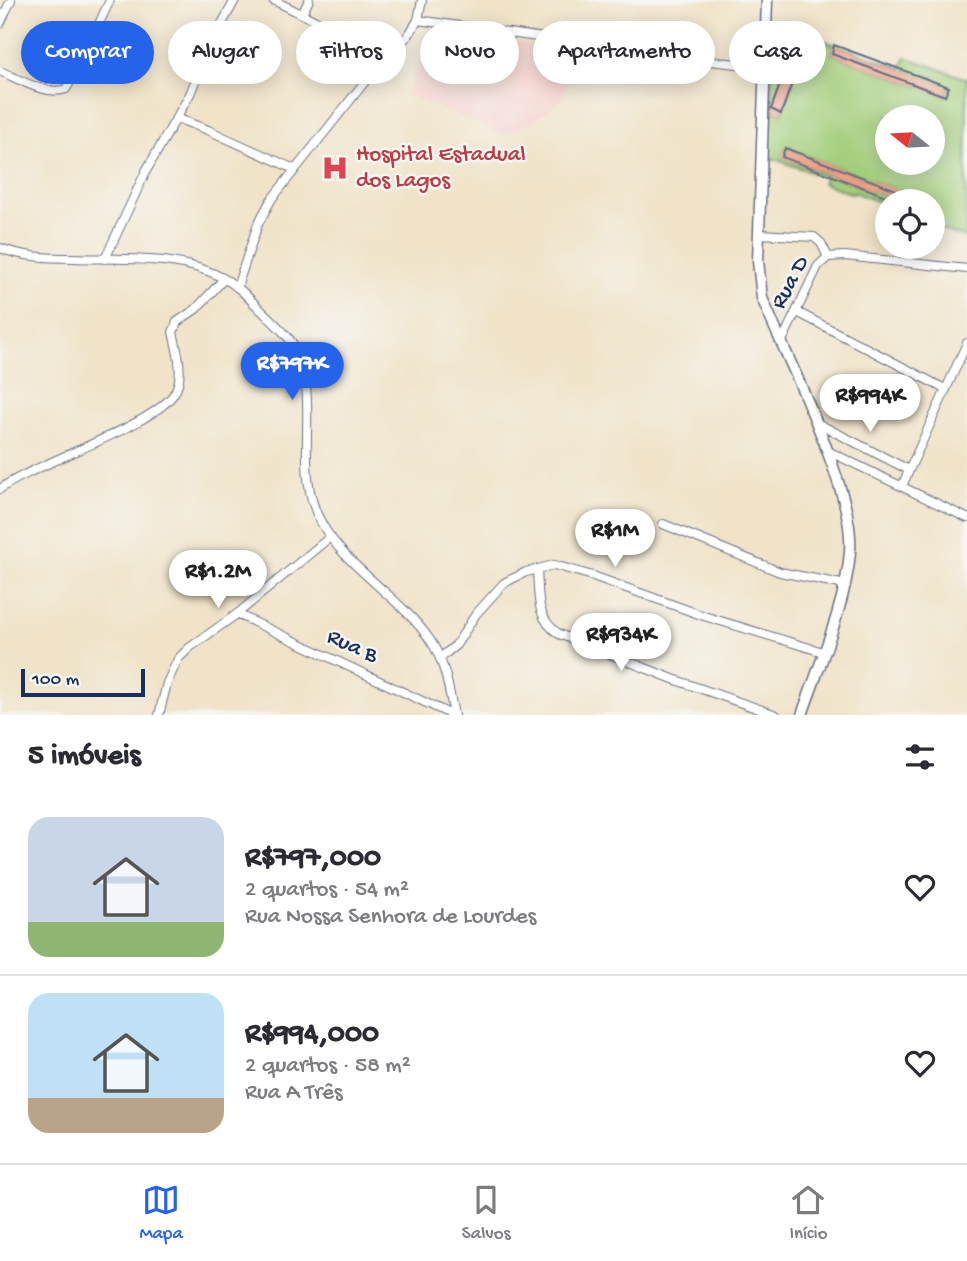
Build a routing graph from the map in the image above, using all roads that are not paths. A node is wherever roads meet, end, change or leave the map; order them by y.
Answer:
1 (11, 0) edge
2 (110, 0) edge
3 (234, 0) edge
4 (273, 0) edge
5 (309, 0) edge
6 (422, 0) edge
7 (767, 0) edge
8 (302, 14) junction
9 (418, 20) junction
10 (316, 21) edge
11 (766, 21) edge
12 (0, 24) edge
13 (406, 38) edge
14 (729, 63) edge
15 (0, 71) edge
16 (364, 84) edge
17 (764, 84) edge
18 (176, 118) junction
19 (294, 169) junction
20 (760, 233) junction
21 (0, 248) edge
22 (828, 257) junction
23 (105, 259) junction
24 (967, 270) edge
25 (223, 279) junction
26 (237, 287) junction
27 (797, 312) junction
28 (782, 341) junction
29 (967, 343) edge
30 (945, 389) junction
31 (817, 423) junction
32 (828, 451) junction
33 (909, 470) junction
34 (902, 486) junction
35 (0, 489) edge
36 (967, 518) edge
37 (663, 524) dead end
38 (330, 537) junction
39 (537, 569) junction
40 (846, 585) junction
41 (237, 614) junction
42 (823, 652) junction
43 (440, 658) junction
44 (159, 715) edge
45 (453, 715) edge
46 (776, 715) edge
47 (802, 715) edge

1 - 12 street
2 - 15 street
3 - 18 street
4 - 8 street
5 - 8 street
6 - 9 street
7 - 11 street
8 - 10 street
9 - 13 street
9 - 14 street
16 - 19 street
17 - 20 street
18 - 19 street
18 - 23 street
19 - 26 street
20 - 22 street
20 - 28 street
21 - 23 street
22 - 24 street, Rua D
22 - 27 street, Rua D
23 - 25 street
25 - 26 street
25 - 35 street
26 - 38 street
27 - 28 street, Rua D
27 - 30 street
28 - 31 street
29 - 30 street
30 - 33 street
31 - 32 street
31 - 33 street
32 - 34 street
32 - 40 street
33 - 34 street
34 - 36 street
37 - 40 street
38 - 41 street
38 - 43 street
39 - 42 street
39 - 43 street
39 - 46 street
40 - 42 street
41 - 44 street
41 - 45 street, Rua B
42 - 47 street
43 - 45 street

